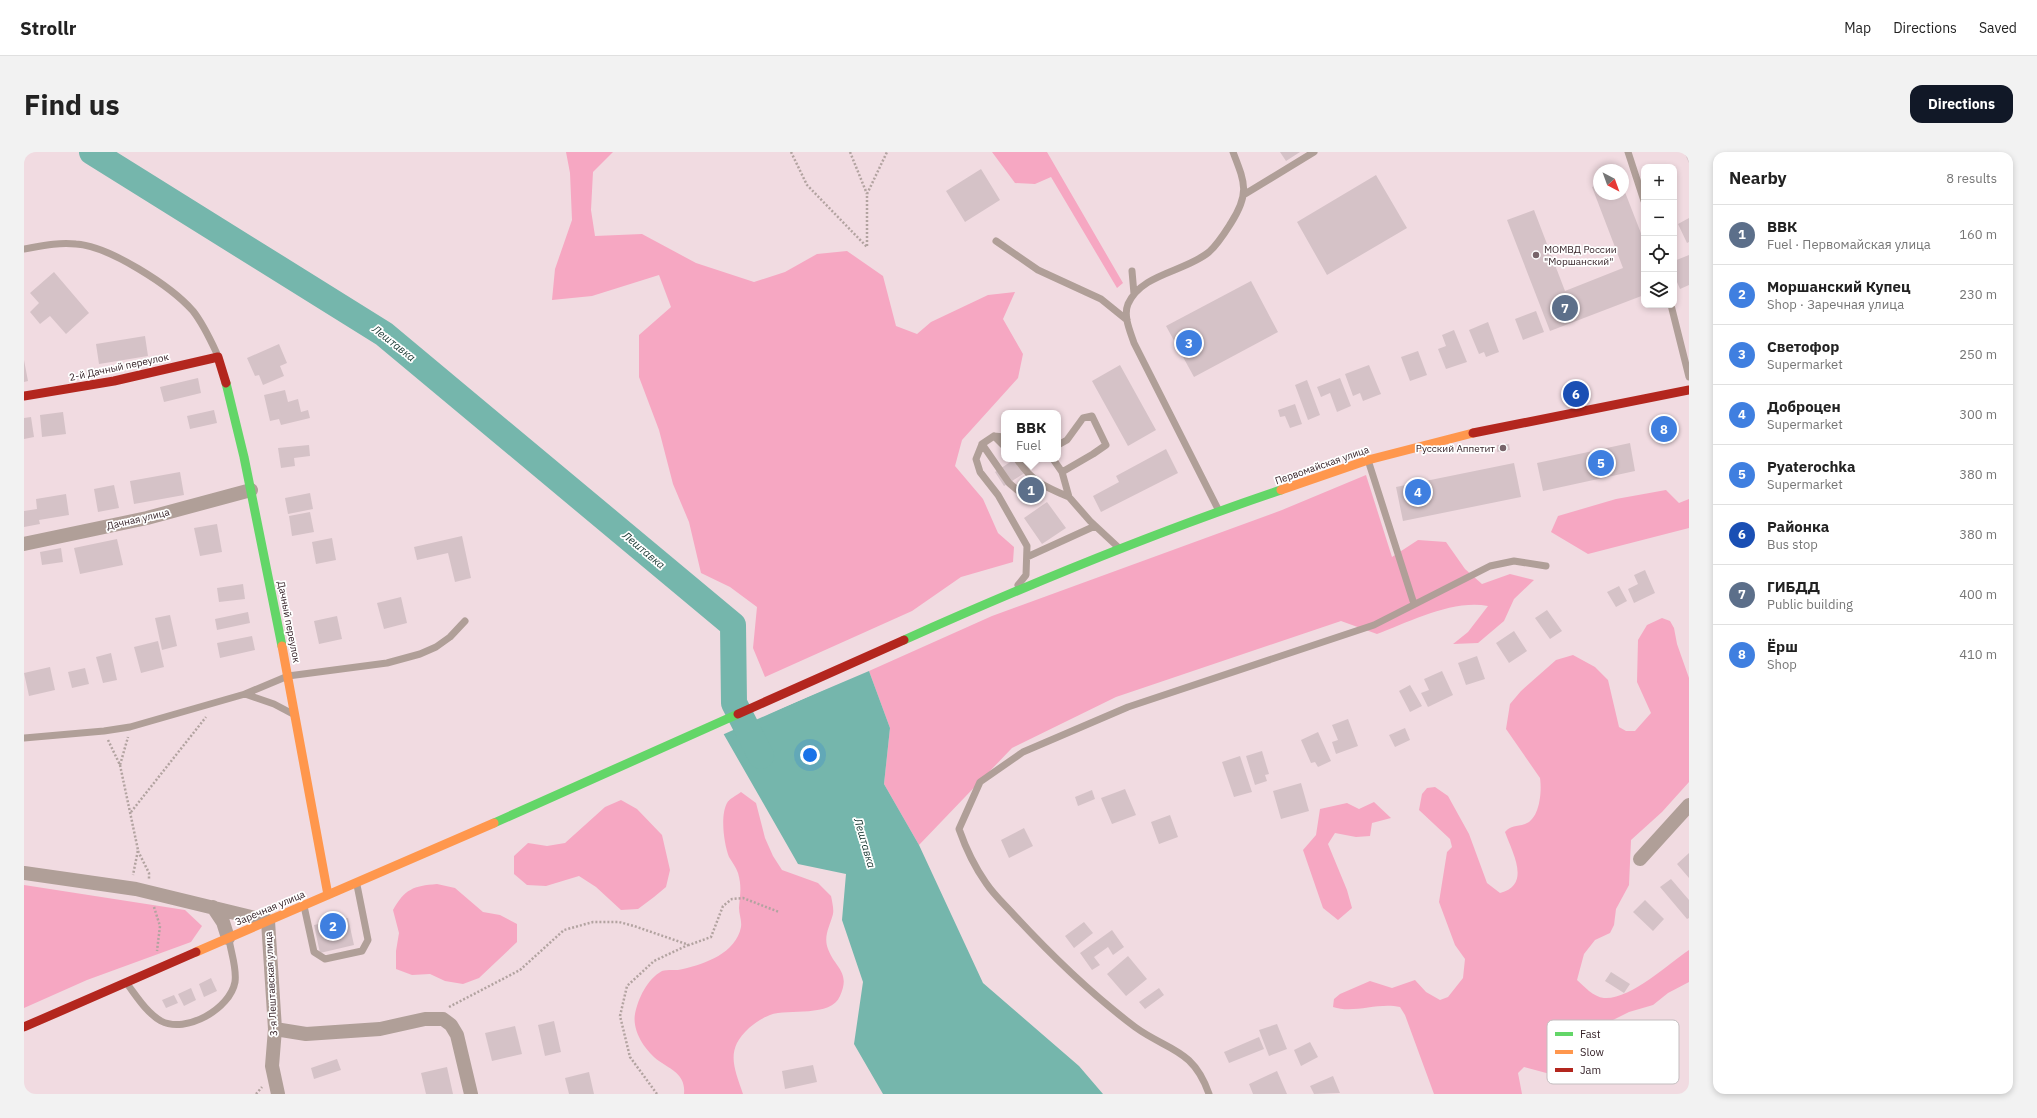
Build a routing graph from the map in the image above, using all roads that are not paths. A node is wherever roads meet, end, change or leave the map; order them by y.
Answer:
1 (1233, 152) edge
2 (1314, 152) edge
3 (1628, 152) edge
4 (1245, 194) junction
5 (1644, 200) edge
6 (996, 241) dead end
7 (24, 249) edge
8 (1132, 271) dead end
9 (1134, 294) junction
10 (1672, 308) edge
11 (1127, 320) junction
12 (218, 357) junction
13 (1689, 377) edge
14 (1689, 390) edge
15 (24, 396) edge
16 (994, 436) junction
17 (1001, 437) edge
18 (1001, 443) edge
19 (1061, 443) edge
20 (982, 444) junction
21 (1368, 460) junction
22 (1018, 462) edge
23 (1055, 462) edge
24 (1062, 472) junction
25 (1043, 486) junction
26 (251, 490) junction
27 (1069, 498) junction
28 (1220, 511) junction
29 (1095, 526) junction
30 (24, 544) edge
31 (1121, 550) junction
32 (1027, 557) junction
33 (1546, 566) dead end
34 (1013, 592) junction
35 (1414, 604) junction
36 (464, 621) dead end
37 (288, 676) junction
38 (245, 694) junction
39 (296, 716) junction
40 (24, 738) edge
41 (1689, 805) edge
42 (524, 810) joint
43 (1640, 859) dead end
44 (24, 873) edge
45 (356, 883) junction
46 (328, 895) junction
47 (304, 906) junction
48 (213, 907) junction
49 (268, 921) junction
50 (228, 938) junction
51 (126, 983) junction
52 (24, 1027) edge
53 (275, 1029) junction
54 (278, 1094) edge
55 (471, 1094) edge
56 (1209, 1094) edge

1 - 4 lane
2 - 4 lane
3 - 5 lane
4 - 9 lane
6 - 11 lane
7 - 12 lane
8 - 9 lane
9 - 11 lane
10 - 13 lane
11 - 28 lane
12 - 15 main road, 2-й Дачный переулок
12 - 26 main road, Дачный переулок
14 - 21 main road, Первомайская улица
16 - 17 lane
16 - 18 lane
16 - 20 lane
19 - 24 lane
20 - 25 lane
20 - 32 lane
21 - 28 main road, Первомайская улица
21 - 35 lane
22 - 25 lane
23 - 24 lane
24 - 27 lane
25 - 27 lane
26 - 30 street, Дачная улица
26 - 37 main road, Дачный переулок
27 - 29 lane
28 - 31 main road, Первомайская улица
29 - 31 lane
29 - 32 lane
31 - 34 main road, Первомайская улица
32 - 34 lane
33 - 35 lane
34 - 42 main road, Первомайская улица
35 - 56 lane
36 - 37 lane
37 - 38 lane
37 - 39 main road, Дачный переулок
38 - 39 lane
38 - 40 lane
39 - 46 main road, Дачный переулок
41 - 43 street
42 - 45 main road, Заречная улица
44 - 48 street
45 - 46 main road, Заречная улица
45 - 47 lane
46 - 47 main road, Заречная улица
47 - 49 main road, Заречная улица
48 - 49 street
48 - 50 street
49 - 50 main road, Заречная улица
49 - 53 street, 3-я Лештавская улица
50 - 51 main road, Заречная улица
50 - 51 lane
51 - 52 main road
53 - 54 street, 3-я Лештавская улица
53 - 55 street

